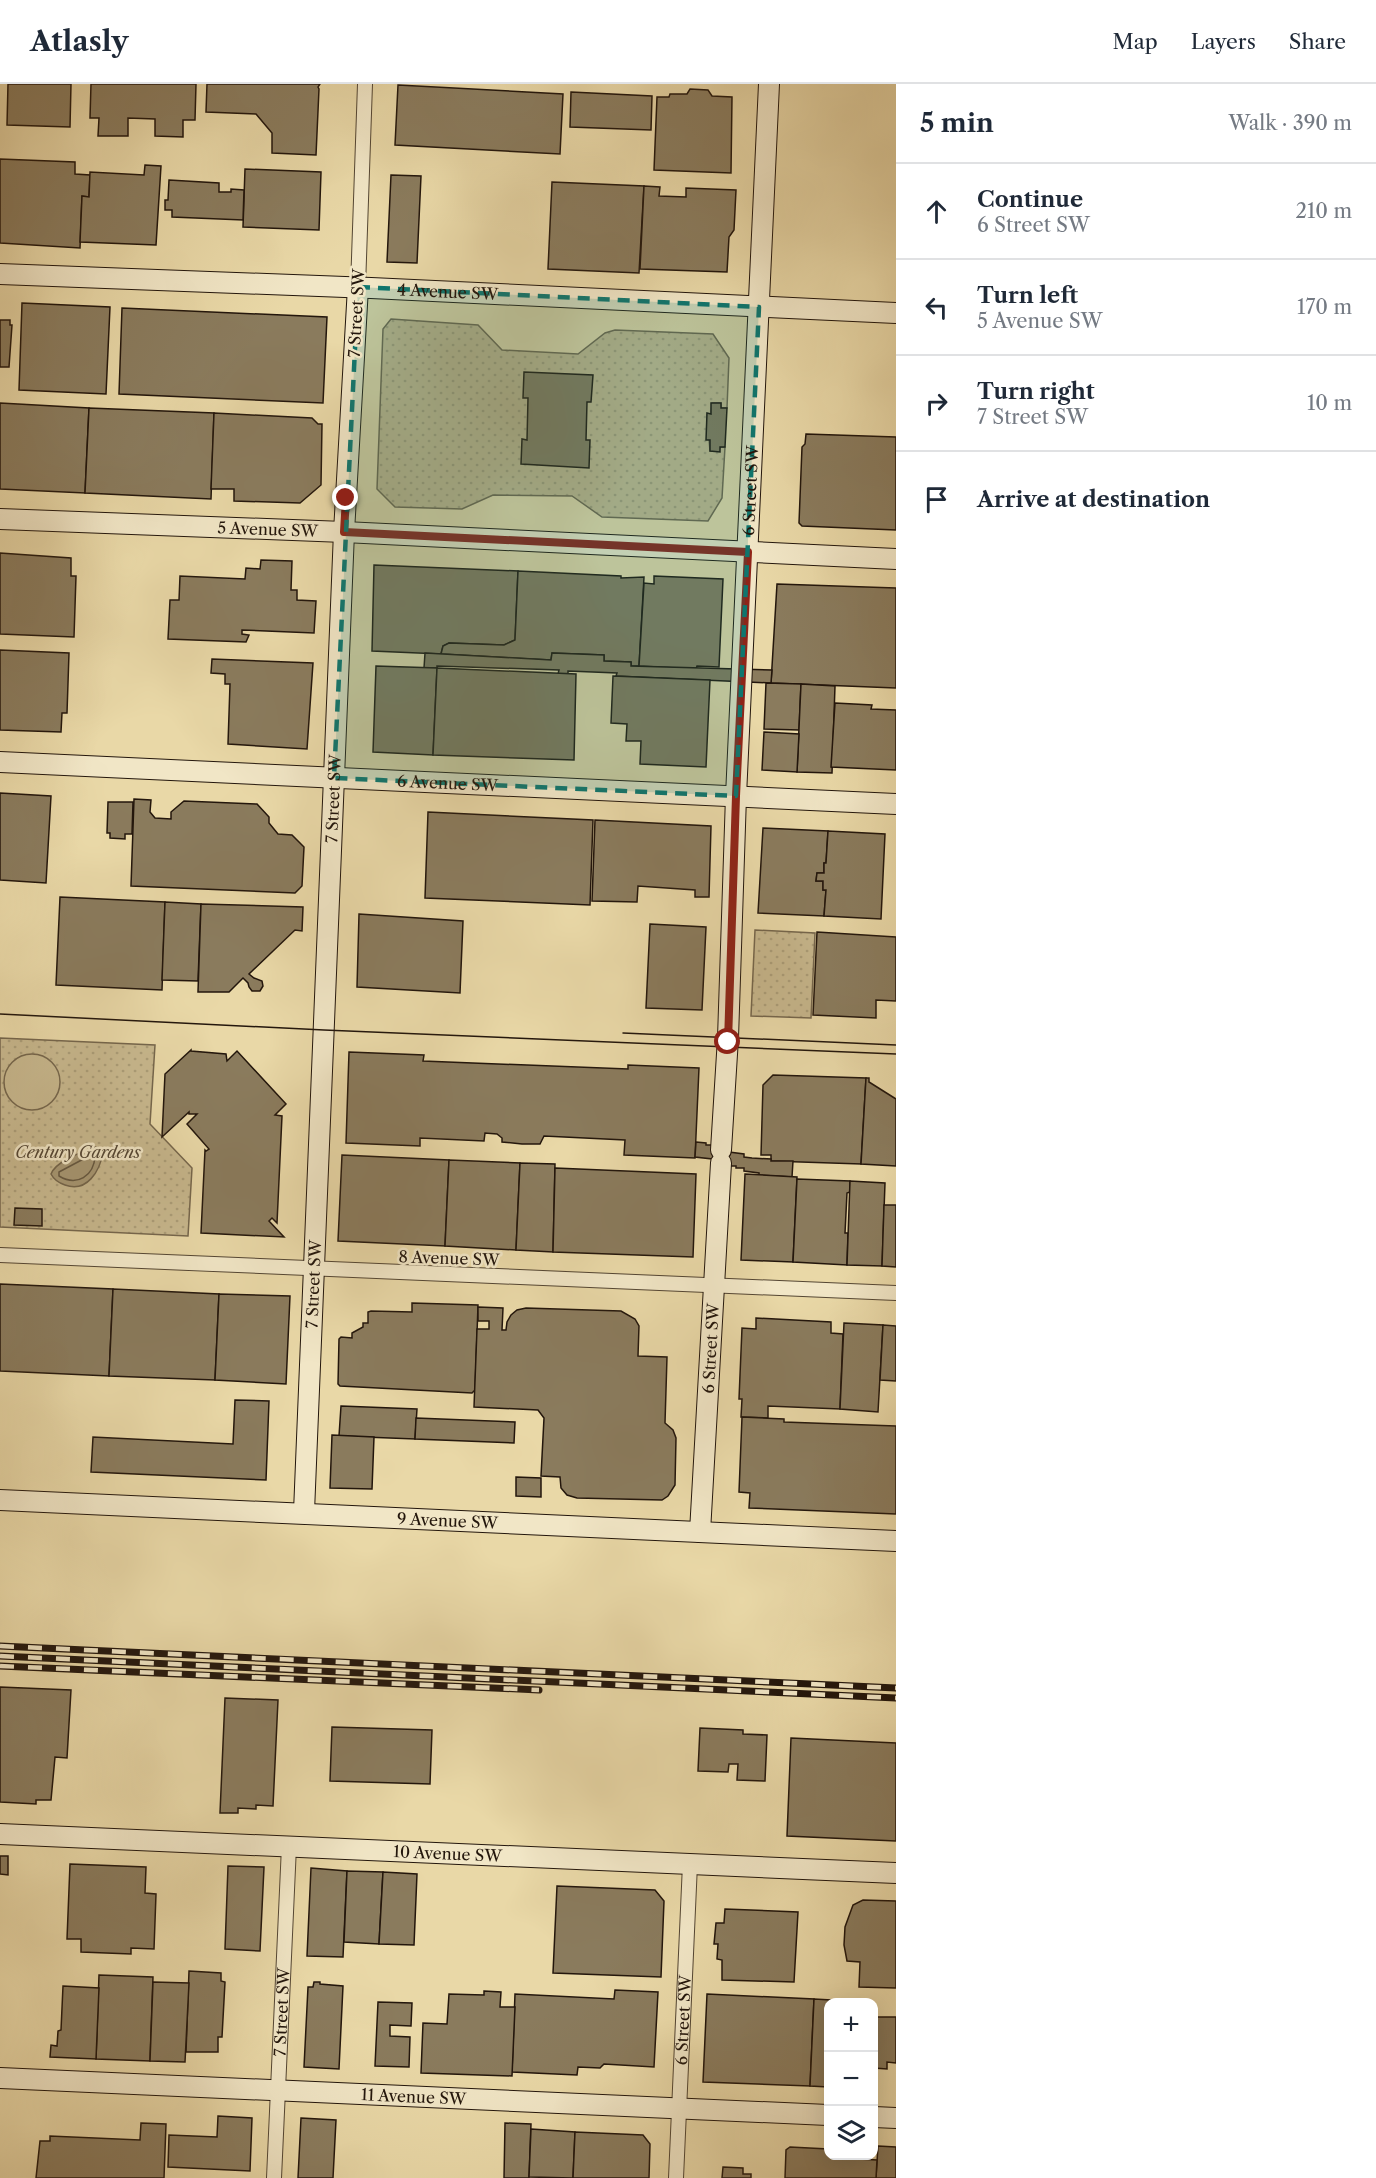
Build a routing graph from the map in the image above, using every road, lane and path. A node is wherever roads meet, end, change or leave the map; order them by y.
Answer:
1 (365, 84) edge
2 (769, 84) edge
3 (0, 274) edge
4 (358, 287) junction
5 (759, 307) junction
6 (896, 313) edge
7 (0, 519) edge
8 (344, 532) junction
9 (748, 552) junction
10 (896, 559) edge
11 (0, 762) edge
12 (334, 778) junction
13 (736, 796) junction
14 (896, 804) edge
15 (0, 1255) edge
16 (313, 1268) junction
17 (713, 1286) junction
18 (896, 1293) edge
19 (0, 1500) edge
20 (304, 1512) junction
21 (700, 1532) junction
22 (896, 1541) edge
23 (0, 1833) edge
24 (289, 1846) junction
25 (690, 1864) junction
26 (896, 1873) edge
27 (0, 2078) edge
28 (279, 2090) junction
29 (679, 2108) junction
30 (824, 2115) edge
31 (878, 2117) edge
32 (896, 2118) edge
33 (274, 2178) edge
34 (676, 2178) edge

1 - 4 street, 7 Street SW
2 - 5 main road, 6 Street SW
3 - 4 main road, 4 Avenue SW
4 - 5 main road, 4 Avenue SW
4 - 8 main road, 7 Street SW
5 - 6 main road, 4 Avenue SW
5 - 9 main road, 6 Street SW
7 - 8 main road, 5 Avenue SW
8 - 9 main road, 5 Avenue SW
8 - 12 main road, 7 Street SW
9 - 10 main road, 5 Avenue SW
9 - 13 main road, 6 Street SW
11 - 12 main road, 6 Avenue SW
12 - 13 main road, 6 Avenue SW
12 - 16 main road, 7 Street SW
13 - 14 main road, 6 Avenue SW
13 - 17 main road, 6 Street SW
15 - 16 street, 8 Avenue SW
16 - 17 street, 8 Avenue SW
16 - 20 main road, 7 Street SW
17 - 18 street, 8 Avenue SW
17 - 21 main road, 6 Street SW
19 - 20 main road, 9 Avenue SW
20 - 21 main road, 9 Avenue SW
21 - 22 main road, 9 Avenue SW
23 - 24 main road, 10 Avenue SW
24 - 25 main road, 10 Avenue SW
24 - 28 street, 7 Street SW
25 - 26 main road, 10 Avenue SW
25 - 29 street, 6 Street SW
27 - 28 main road, 11 Avenue SW
28 - 29 main road, 11 Avenue SW
28 - 33 street, 7 Street SW
29 - 30 main road, 11 Avenue SW
29 - 34 street, 6 Street SW
31 - 32 main road

